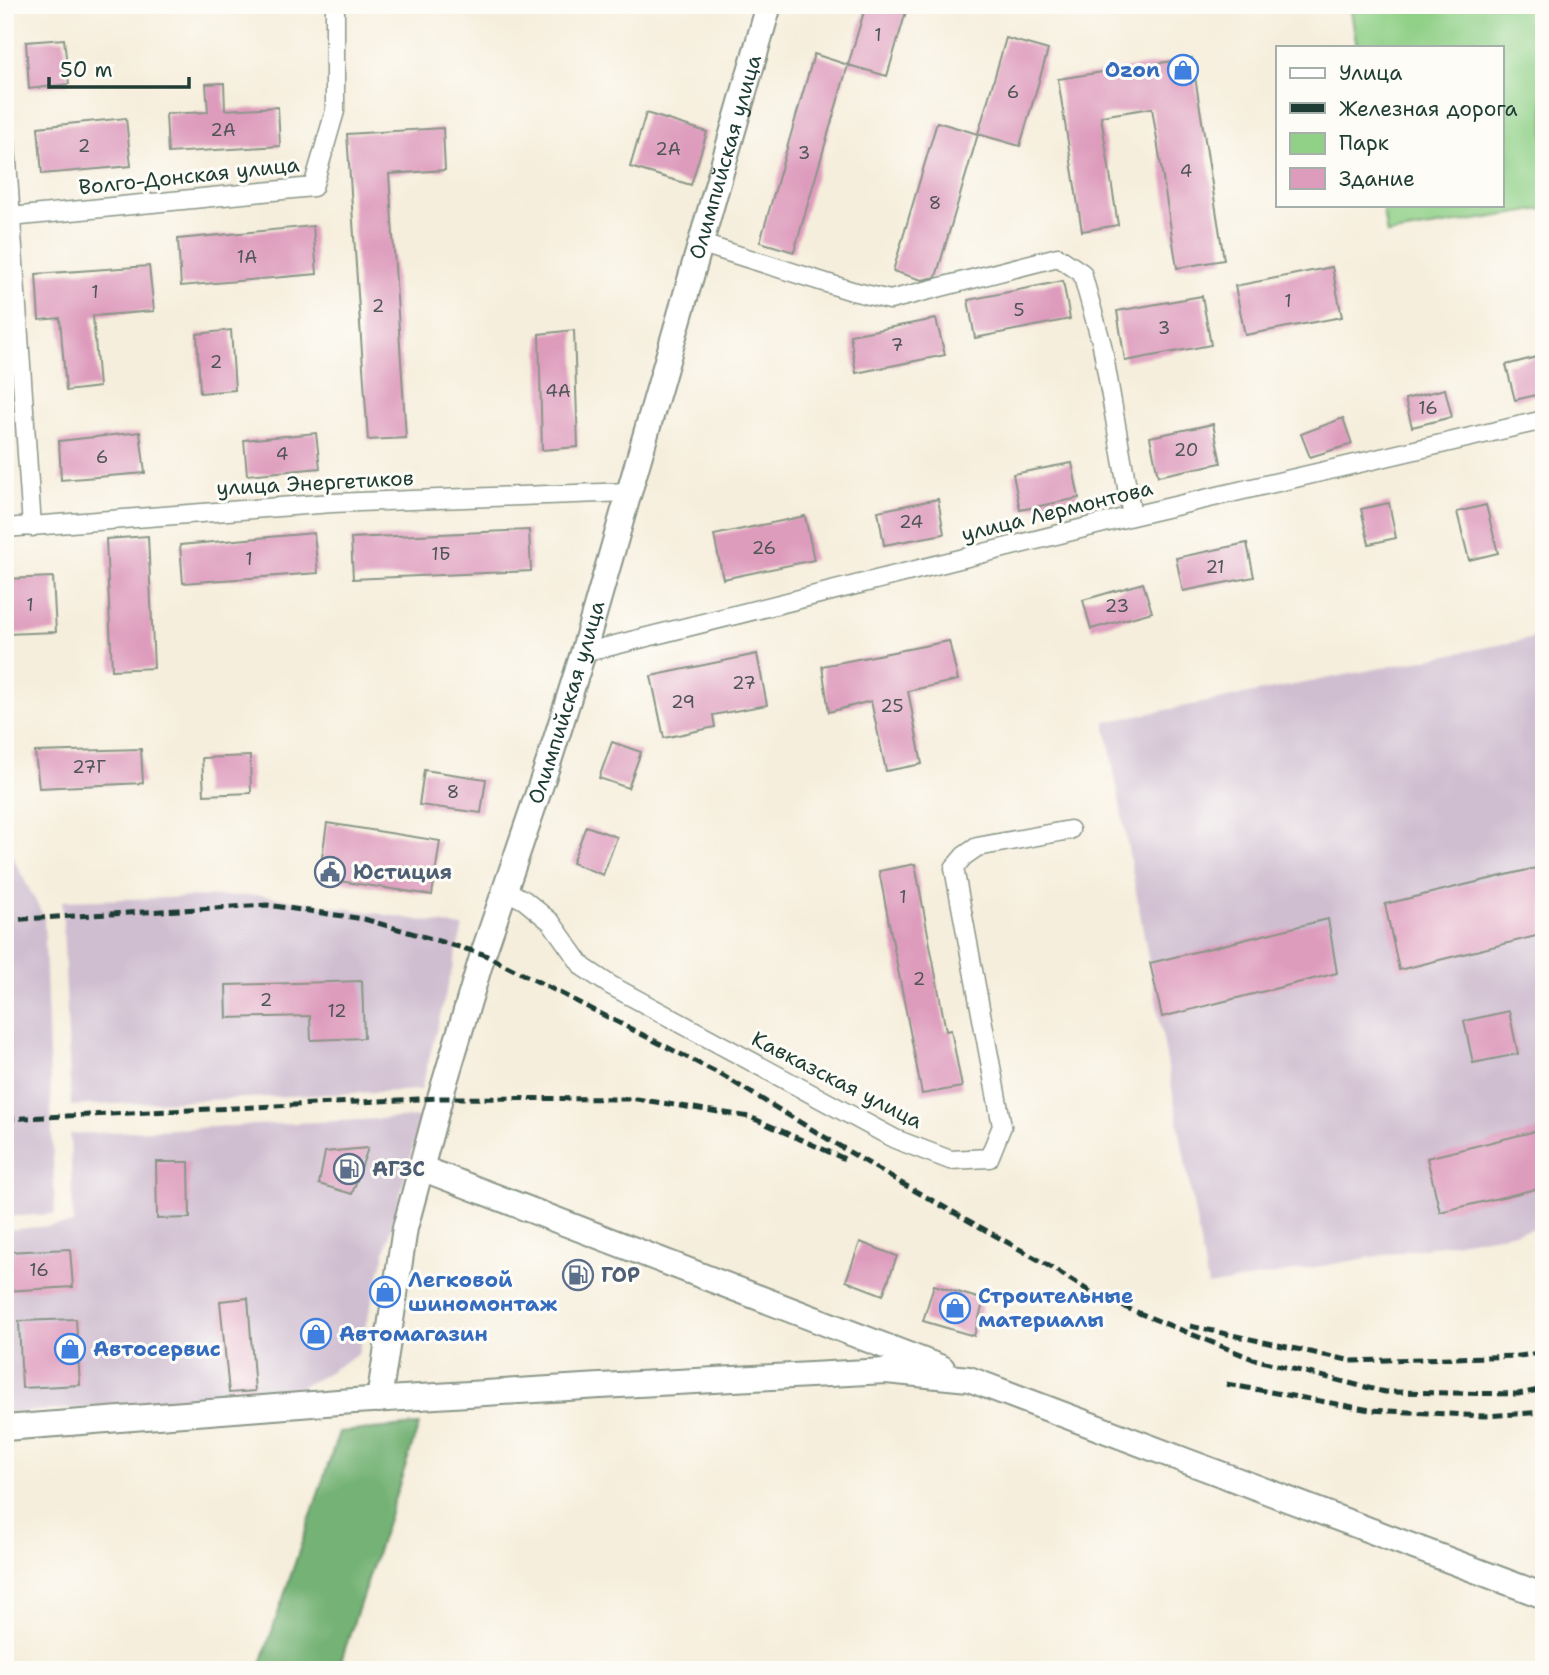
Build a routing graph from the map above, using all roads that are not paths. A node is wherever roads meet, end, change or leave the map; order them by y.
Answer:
1 (335, 5) edge
2 (769, 5) edge
3 (5, 131) edge
4 (11, 217) junction
5 (702, 244) junction
6 (1544, 420) edge
7 (629, 492) junction
8 (1132, 516) junction
9 (32, 527) junction
10 (5, 528) edge
11 (583, 653) junction
12 (1070, 830) dead end
13 (505, 890) junction
14 (421, 1168) junction
15 (969, 1379) junction
16 (379, 1400) junction
17 (5, 1429) edge
18 (1544, 1596) edge

1 - 4 street, Волго-Донская улица
2 - 5 street, Олимпийская улица
3 - 4 street
4 - 9 street
5 - 7 street, Олимпийская улица
5 - 8 street
6 - 8 street, улица Лермонтова
7 - 9 street, улица Энергетиков
7 - 11 street, Олимпийская улица
8 - 11 street, улица Лермонтова
9 - 10 street, улица Энергетиков
11 - 13 street, Олимпийская улица
12 - 13 street, Кавказская улица
13 - 14 street, Олимпийская улица
14 - 15 street
14 - 16 street, Олимпийская улица
15 - 16 street
15 - 18 street
16 - 17 street

